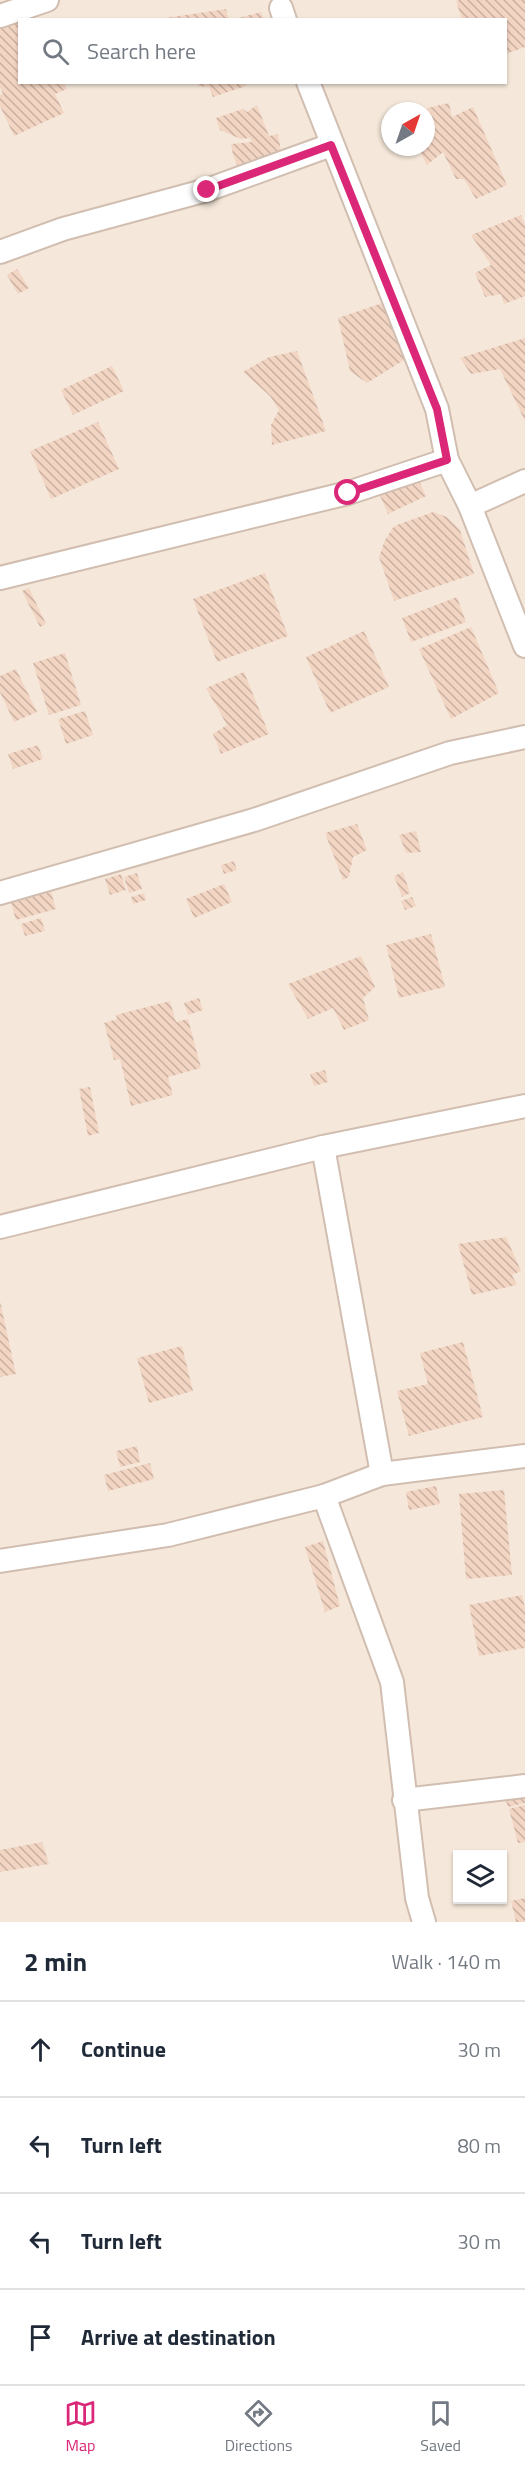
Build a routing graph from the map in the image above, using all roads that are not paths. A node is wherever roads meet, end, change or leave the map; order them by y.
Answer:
1 (47, 0) edge
2 (0, 16) edge
3 (309, 84) edge
4 (331, 145) junction
5 (0, 252) edge
6 (447, 460) junction
7 (525, 481) edge
8 (470, 506) junction
9 (0, 578) edge
10 (525, 646) edge
11 (525, 737) edge
12 (0, 893) edge
13 (525, 1106) edge
14 (323, 1147) junction
15 (0, 1227) edge
16 (525, 1456) edge
17 (382, 1474) junction
18 (324, 1496) junction
19 (0, 1561) edge
20 (525, 1786) edge
21 (404, 1800) junction
22 (424, 1922) edge

1 - 2 street
3 - 4 street
4 - 5 street
4 - 6 street
6 - 8 street
6 - 9 street
7 - 8 street
8 - 10 street
11 - 12 street
13 - 14 street
14 - 15 street
14 - 17 street
16 - 17 street
17 - 18 street
18 - 19 street
18 - 21 street
20 - 21 street
21 - 22 street

